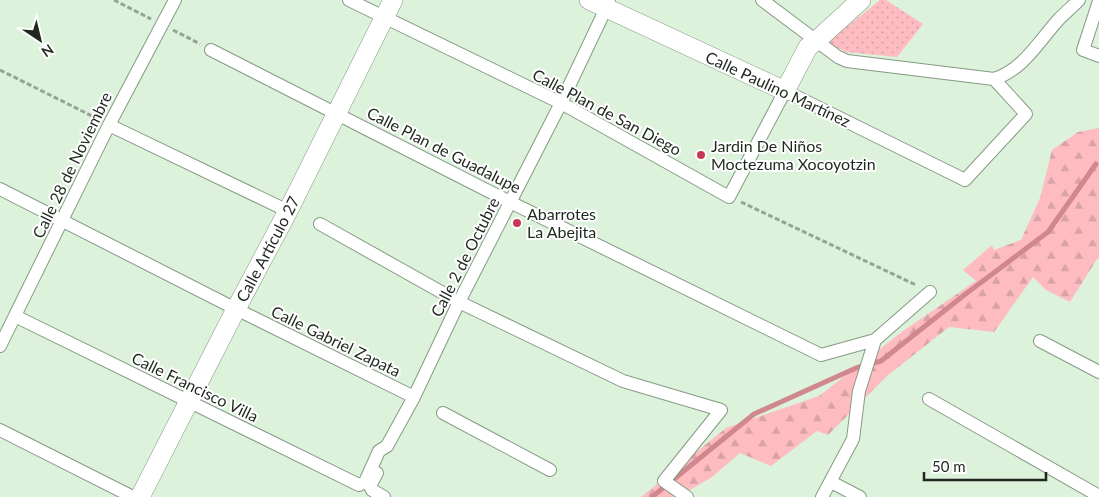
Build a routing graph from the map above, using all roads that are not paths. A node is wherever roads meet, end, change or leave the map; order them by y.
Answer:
1 (175, 0) edge
2 (349, 0) edge
3 (393, 0) edge
4 (762, 0) edge
5 (861, 0) edge
6 (1079, 0) edge
7 (1096, 2) edge
8 (602, 3) edge
9 (384, 18) junction
10 (816, 41) junction
11 (211, 50) road end
12 (1099, 56) edge
13 (994, 79) junction
14 (785, 91) junction
15 (561, 104) junction
16 (336, 113) junction
17 (104, 122) junction
18 (307, 172) junction
19 (0, 189) edge
20 (510, 202) junction
21 (288, 211) junction
22 (62, 220) junction
23 (320, 224) dead end
24 (266, 252) junction
25 (930, 292) road end
26 (460, 302) junction
27 (236, 309) junction
28 (15, 316) junction
29 (1040, 341) dead end
30 (0, 346) edge
31 (873, 346) junction
32 (1099, 372) edge
33 (414, 397) junction
34 (929, 399) dead end
35 (188, 402) junction
36 (443, 413) dead end
37 (0, 430) edge
38 (550, 470) dead end
39 (831, 482) junction
40 (373, 491) edge
41 (1099, 496) edge
42 (133, 497) edge
43 (140, 497) edge
44 (687, 497) edge
45 (822, 497) edge
46 (860, 497) edge

1 - 17 street, Calle 28 de Noviembre
2 - 9 street, Calle Plan de San Diego
3 - 9 street, Calle Artículo 27
4 - 10 street
5 - 10 street
6 - 13 street
7 - 12 street
8 - 14 street, Calle Paulino Martínez
8 - 15 street, Calle 2 de Octubre
9 - 15 street, Calle Plan de San Diego
9 - 16 street, Calle Artículo 27
10 - 13 street
10 - 14 street
11 - 16 street, Calle Plan de Guadalupe
13 - 14 street, Calle Paulino Martínez
14 - 15 street, Calle Plan de San Diego
15 - 20 street, Calle 2 de Octubre
16 - 18 street, Calle Artículo 27
16 - 20 street, Calle Plan de Guadalupe
17 - 21 street
17 - 22 street, Calle 28 de Noviembre
18 - 21 street, Calle Artículo 27
18 - 24 street
19 - 22 street, Calle Gabriel Zapata
20 - 26 street, Calle 2 de Octubre
20 - 31 street, Calle Plan de Guadalupe
21 - 24 street, Calle Artículo 27
22 - 27 street, Calle Gabriel Zapata
22 - 28 street, Calle 28 de Noviembre
23 - 26 street
24 - 27 street, Calle Artículo 27
25 - 31 street
26 - 33 street, Calle 2 de Octubre
26 - 44 street
27 - 33 street, Calle Gabriel Zapata
27 - 35 street, Calle Artículo 27
28 - 30 street, Calle 28 de Noviembre
28 - 35 street, Calle Francisco Villa
29 - 32 street
31 - 39 street
33 - 40 street, Calle 2 de Octubre
34 - 41 street
35 - 40 street, Calle Francisco Villa
35 - 43 street, Calle Artículo 27
36 - 38 street
37 - 42 street
39 - 45 street
39 - 46 street

